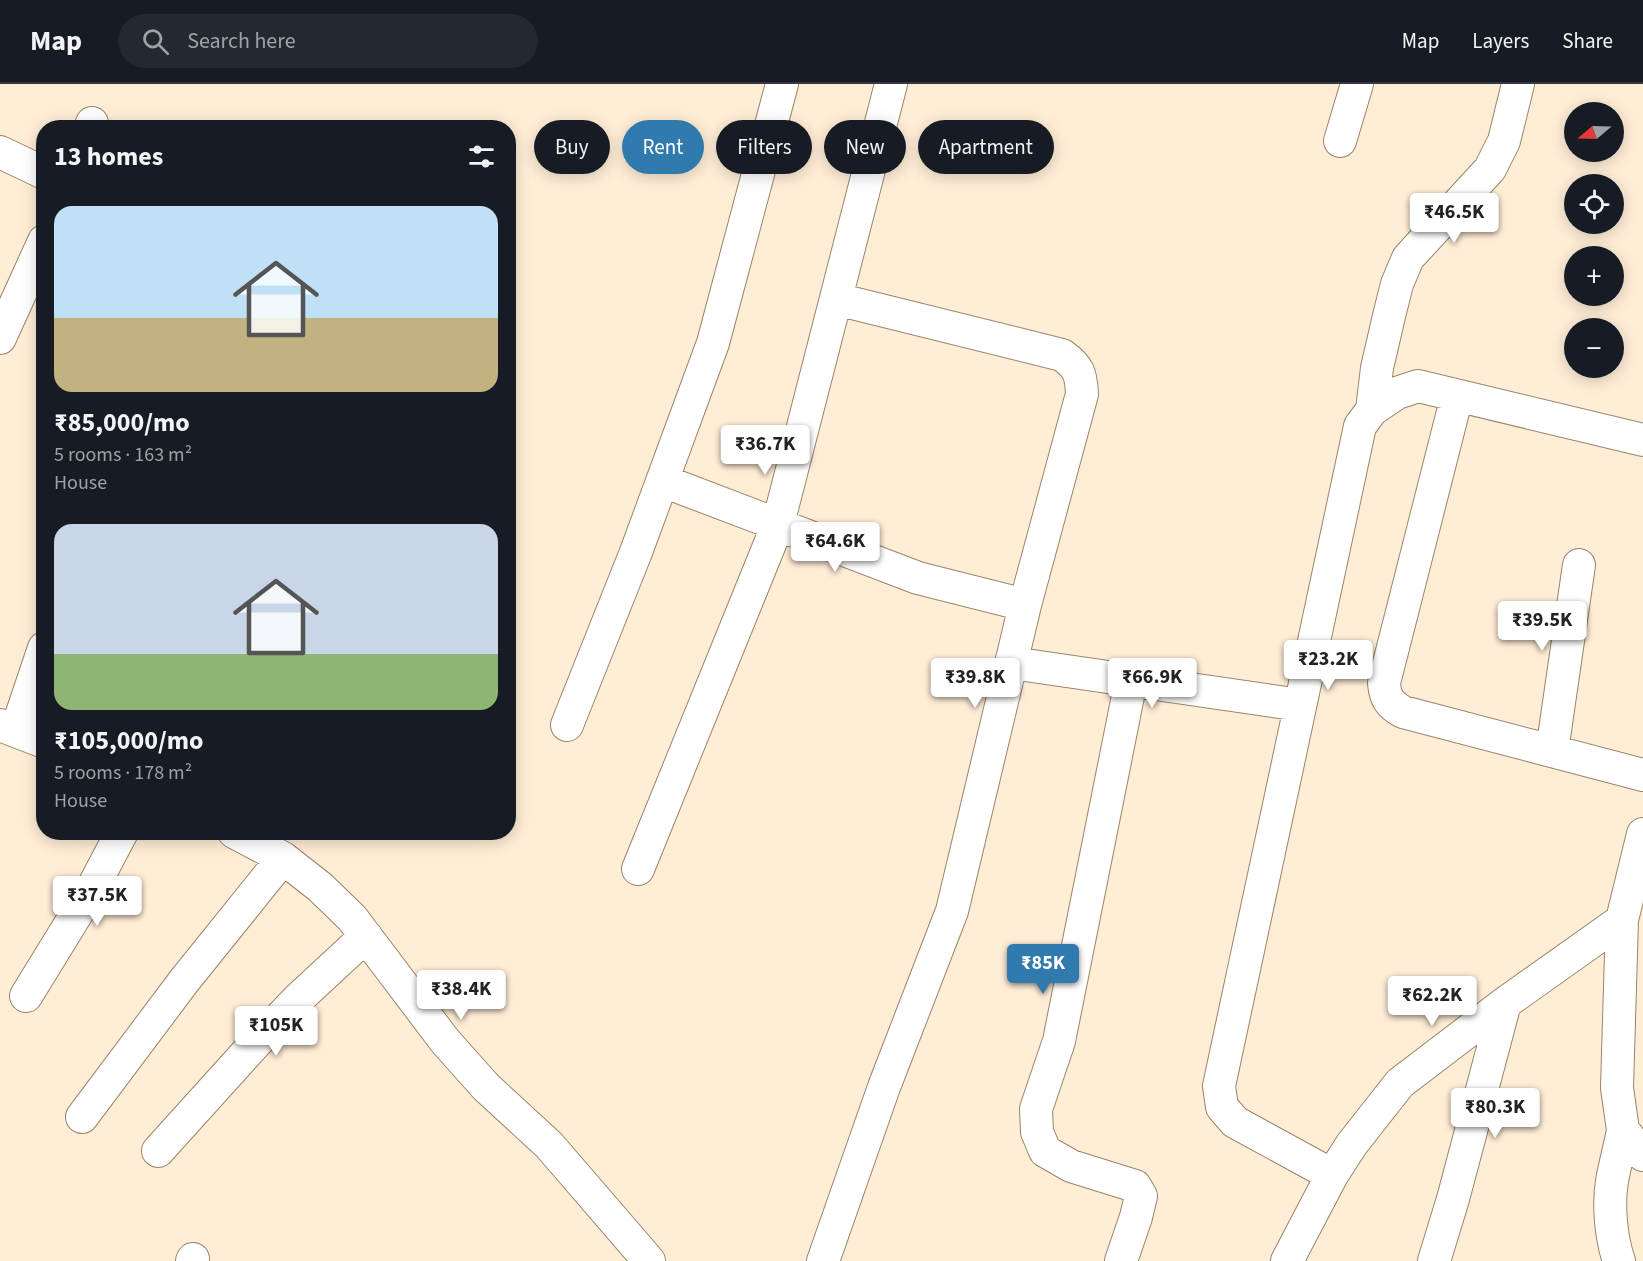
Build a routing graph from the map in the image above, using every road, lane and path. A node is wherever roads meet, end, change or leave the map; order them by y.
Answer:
1 (782, 84) edge
2 (891, 84) edge
3 (1357, 84) edge
4 (1518, 84) edge
5 (1340, 141) dead end
6 (0, 152) edge
7 (36, 169) edge
8 (36, 259) edge
9 (836, 299) junction
10 (0, 338) edge
11 (1457, 396) junction
12 (1372, 410) junction
13 (1643, 440) edge
14 (663, 481) junction
15 (778, 524) junction
16 (1579, 566) dead end
17 (1025, 605) junction
18 (1012, 663) junction
19 (36, 676) edge
20 (1131, 681) junction
21 (1300, 705) junction
22 (567, 725) dead end
23 (20, 733) edge
24 (1552, 751) junction
25 (1643, 775) edge
26 (1643, 834) edge
27 (118, 840) edge
28 (249, 840) edge
29 (283, 858) junction
30 (638, 868) dead end
31 (1622, 920) junction
32 (366, 936) junction
33 (26, 996) dead end
34 (1505, 1003) junction
35 (82, 1117) dead end
36 (1623, 1130) junction
37 (158, 1151) dead end
38 (1643, 1155) edge
39 (1332, 1175) junction
40 (649, 1261) edge
41 (823, 1261) edge
42 (1121, 1261) edge
43 (1287, 1261) edge
44 (1434, 1261) edge
45 (1618, 1261) edge

1 - 14 street
2 - 9 street
3 - 5 street
4 - 12 street
6 - 7 street
8 - 10 street
9 - 15 street
9 - 17 street
11 - 12 street
11 - 13 street
11 - 24 street
12 - 21 street
14 - 15 street
14 - 22 street
15 - 17 street
15 - 30 street
16 - 24 street
17 - 18 street
18 - 20 street
18 - 41 street
19 - 23 street
20 - 21 street
20 - 42 street
21 - 39 street
24 - 25 street
26 - 31 street
27 - 33 street
28 - 29 street
29 - 32 street
29 - 35 street
31 - 34 street
31 - 36 street
32 - 37 street
32 - 40 street
34 - 39 street
34 - 44 street
36 - 38 street
36 - 45 street
39 - 43 street

